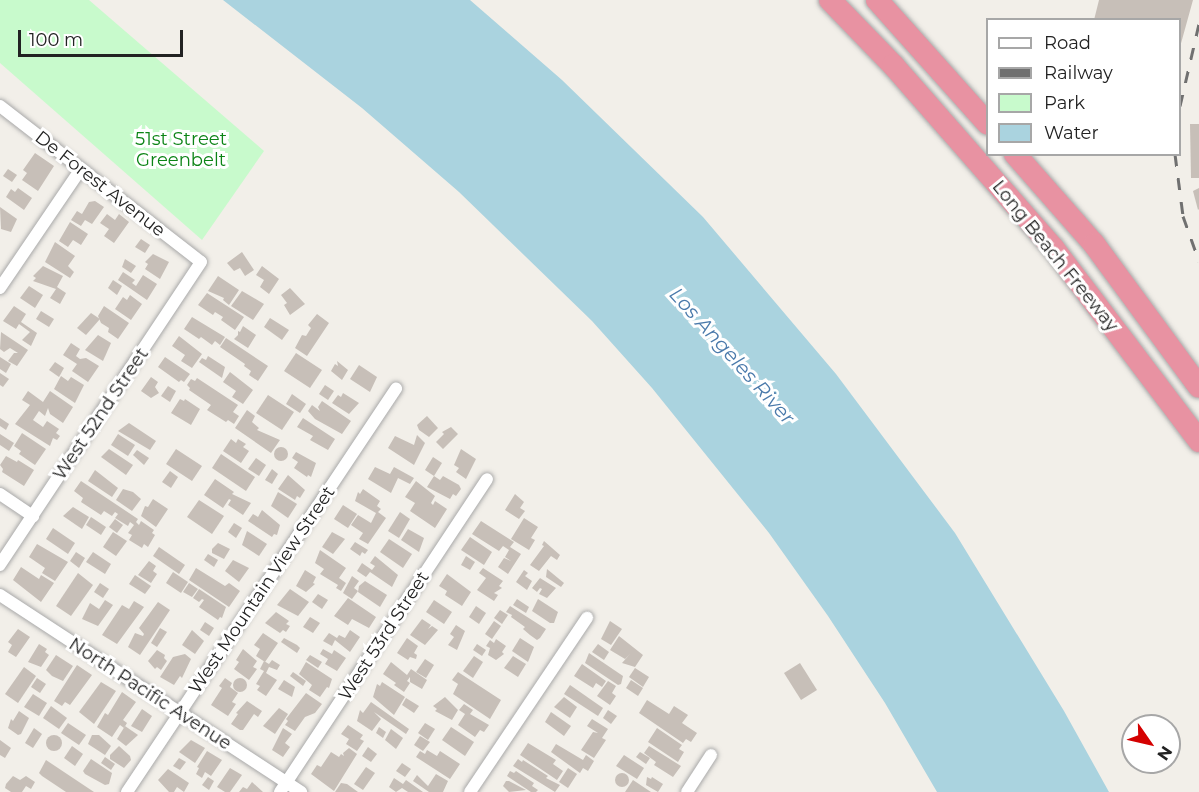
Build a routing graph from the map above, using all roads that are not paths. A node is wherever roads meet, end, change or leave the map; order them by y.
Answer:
1 (830, 0) edge
2 (877, 0) edge
3 (0, 106) edge
4 (986, 123) edge
5 (1017, 156) edge
6 (81, 169) junction
7 (201, 262) joint
8 (0, 288) edge
9 (1199, 387) edge
10 (396, 388) dead end
11 (1199, 441) edge
12 (487, 479) dead end
13 (0, 494) edge
14 (33, 516) junction
15 (0, 565) edge
16 (0, 595) edge
17 (587, 618) dead end
18 (180, 714) junction
19 (711, 755) dead end
20 (284, 787) edge
21 (127, 792) edge
22 (301, 792) edge
23 (470, 792) edge
24 (687, 792) edge

1 - 11 highway, Long Beach Freeway
2 - 4 highway
3 - 6 street, De Forest Avenue
5 - 9 highway, Long Beach Freeway
6 - 7 street, De Forest Avenue
6 - 8 street
7 - 14 street, West 52nd Street
10 - 18 street, West Mountain View Street
12 - 20 street, West 53rd Street
13 - 14 street
14 - 15 street, West 52nd Street
16 - 18 street, North Pacific Avenue
17 - 23 street
18 - 20 street, North Pacific Avenue
18 - 21 street, West Mountain View Street
19 - 24 street
20 - 22 street, North Pacific Avenue

